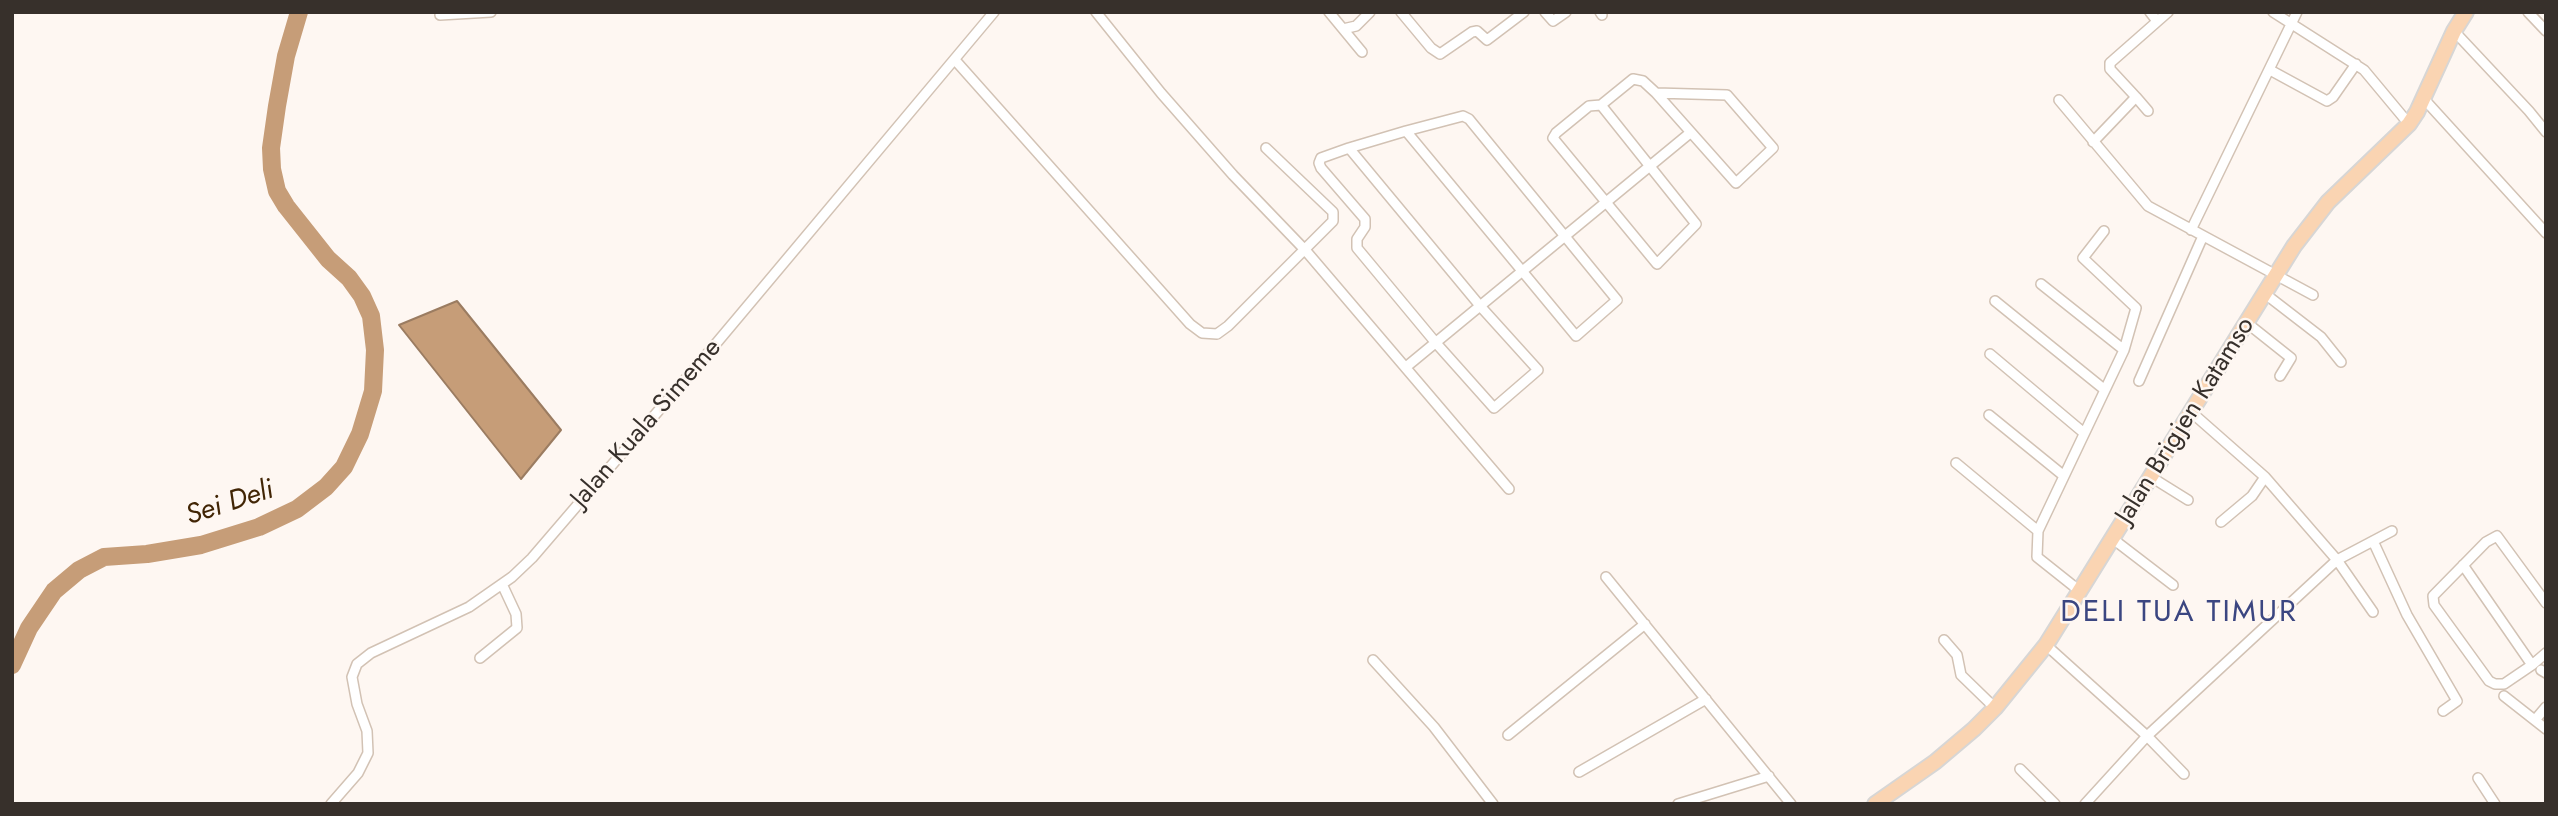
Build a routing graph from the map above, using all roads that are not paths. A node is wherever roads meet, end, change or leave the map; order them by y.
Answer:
1 (491, 12) edge
2 (994, 12) edge
3 (1096, 12) edge
4 (1329, 12) edge
5 (1370, 12) edge
6 (1401, 12) edge
7 (1524, 12) edge
8 (1545, 12) edge
9 (1566, 12) edge
10 (2150, 12) edge
11 (2168, 12) edge
12 (2273, 12) edge
13 (2297, 12) edge
14 (2528, 12) edge
15 (2462, 13) edge
16 (440, 15) dead end
17 (2157, 21) junction
18 (2292, 24) junction
19 (1343, 29) junction
20 (2546, 31) edge
21 (2454, 32) junction
22 (1363, 52) dead end
23 (955, 60) junction
24 (2356, 64) junction
25 (2270, 70) junction
26 (1656, 93) junction
27 (2136, 97) junction
28 (2424, 99) junction
29 (2059, 100) dead end
30 (1601, 105) junction
31 (2148, 111) dead end
32 (2409, 124) junction
33 (1406, 131) junction
34 (2546, 132) edge
35 (1690, 133) junction
36 (2093, 142) junction
37 (1266, 148) dead end
38 (1349, 148) junction
39 (1650, 166) junction
40 (1606, 202) junction
41 (2191, 230) junction
42 (2104, 231) dead end
43 (2546, 233) edge
44 (1563, 236) junction
45 (2203, 236) junction
46 (1306, 251) junction
47 (1521, 271) junction
48 (2275, 275) junction
49 (2041, 284) dead end
50 (2264, 293) junction
51 (2313, 295) dead end
52 (1995, 300) dead end
53 (1481, 307) junction
54 (2247, 323) junction
55 (1436, 343) junction
56 (2124, 350) junction
57 (1990, 354) dead end
58 (2341, 362) dead end
59 (1406, 367) junction
60 (2280, 376) dead end
61 (2139, 381) dead end
62 (2105, 390) junction
63 (2190, 411) junction
64 (1989, 415) dead end
65 (2084, 433) junction
66 (1956, 463) dead end
67 (2064, 475) junction
68 (2151, 477) junction
69 (2265, 477) junction
70 (1509, 489) dead end
71 (2188, 500) dead end
72 (2221, 522) dead end
73 (2038, 531) junction
74 (2392, 531) dead end
75 (2113, 539) junction
76 (2373, 541) junction
77 (2337, 560) junction
78 (2463, 565) junction
79 (1606, 577) dead end
80 (502, 584) junction
81 (2173, 585) dead end
82 (2081, 592) junction
83 (2546, 603) edge
84 (2372, 612) dead end
85 (1645, 624) junction
86 (1944, 640) dead end
87 (2046, 645) junction
88 (2546, 653) edge
89 (480, 658) dead end
90 (1373, 660) dead end
91 (2532, 665) junction
92 (2504, 696) dead end
93 (1706, 699) junction
94 (2546, 707) edge
95 (1995, 708) junction
96 (2443, 711) dead end
97 (2535, 720) junction
98 (2546, 729) edge
99 (1508, 735) dead end
100 (2147, 736) junction
101 (2020, 769) dead end
102 (1579, 772) dead end
103 (2184, 774) dead end
104 (1769, 775) junction
105 (2477, 778) dead end
106 (331, 804) edge
107 (1493, 804) edge
108 (1678, 804) edge
109 (1791, 804) edge
110 (1875, 804) edge
111 (2055, 804) edge
112 (2085, 804) edge
113 (2495, 804) edge

1 - 16 street
2 - 23 street, Jalan Kuala Simeme
3 - 46 street
4 - 19 street
5 - 19 street
6 - 7 street
8 - 9 street
10 - 17 street
11 - 17 street
12 - 18 street
13 - 18 street
14 - 20 street
15 - 21 main road, Jalan Brigjen Katamso
17 - 27 street
18 - 24 street
18 - 25 street
19 - 22 street
21 - 28 main road, Jalan Brigjen Katamso
21 - 34 street
23 - 46 street
23 - 80 street, Jalan Kuala Simeme
24 - 25 street
24 - 32 street
25 - 41 street
26 - 30 street
26 - 35 street
26 - 35 street
27 - 31 street
27 - 36 street
28 - 32 main road, Jalan Brigjen Katamso
28 - 43 street
29 - 36 street
30 - 39 street
30 - 40 street
32 - 48 main road, Jalan Brigjen Katamso
33 - 38 street
33 - 44 street
33 - 47 street
35 - 39 street
36 - 41 street
37 - 46 street
38 - 53 street
38 - 55 street
39 - 40 street
39 - 40 street
40 - 44 street
41 - 45 street
42 - 56 street
44 - 47 street
44 - 47 street
45 - 48 street
45 - 61 street
46 - 59 street
47 - 53 street
48 - 50 main road, Jalan Brigjen Katamso
48 - 51 street
49 - 56 street
50 - 54 main road, Jalan Brigjen Katamso
50 - 58 street
52 - 62 street
53 - 55 street
53 - 55 street
54 - 60 street
54 - 63 main road, Jalan Brigjen Katamso
55 - 59 street
56 - 62 street
57 - 65 street
59 - 70 street
62 - 65 street
63 - 68 main road, Jalan Brigjen Katamso
63 - 69 street
64 - 67 street
65 - 67 street
66 - 73 street
67 - 73 street
68 - 71 street
68 - 75 main road, Jalan Brigjen Katamso
69 - 72 street
69 - 77 street
73 - 82 street
74 - 76 street
75 - 81 street
75 - 82 main road, Jalan Brigjen Katamso
76 - 77 street
76 - 96 street
77 - 84 street
77 - 100 street
78 - 83 street
78 - 91 street
78 - 91 street
79 - 85 street
80 - 89 street
80 - 106 street, Jalan Kuala Simeme
82 - 87 main road, Jalan Brigjen Katamso
85 - 93 street
85 - 99 street
86 - 95 street
87 - 95 main road, Jalan Brigjen Katamso
87 - 100 street
88 - 91 street
90 - 107 street
92 - 97 street
93 - 102 street
93 - 104 street
94 - 97 street
95 - 110 main road, Jalan Brigjen Katamso
97 - 98 street
100 - 103 street
100 - 112 street
101 - 111 street
104 - 108 street
104 - 109 street
105 - 113 street

